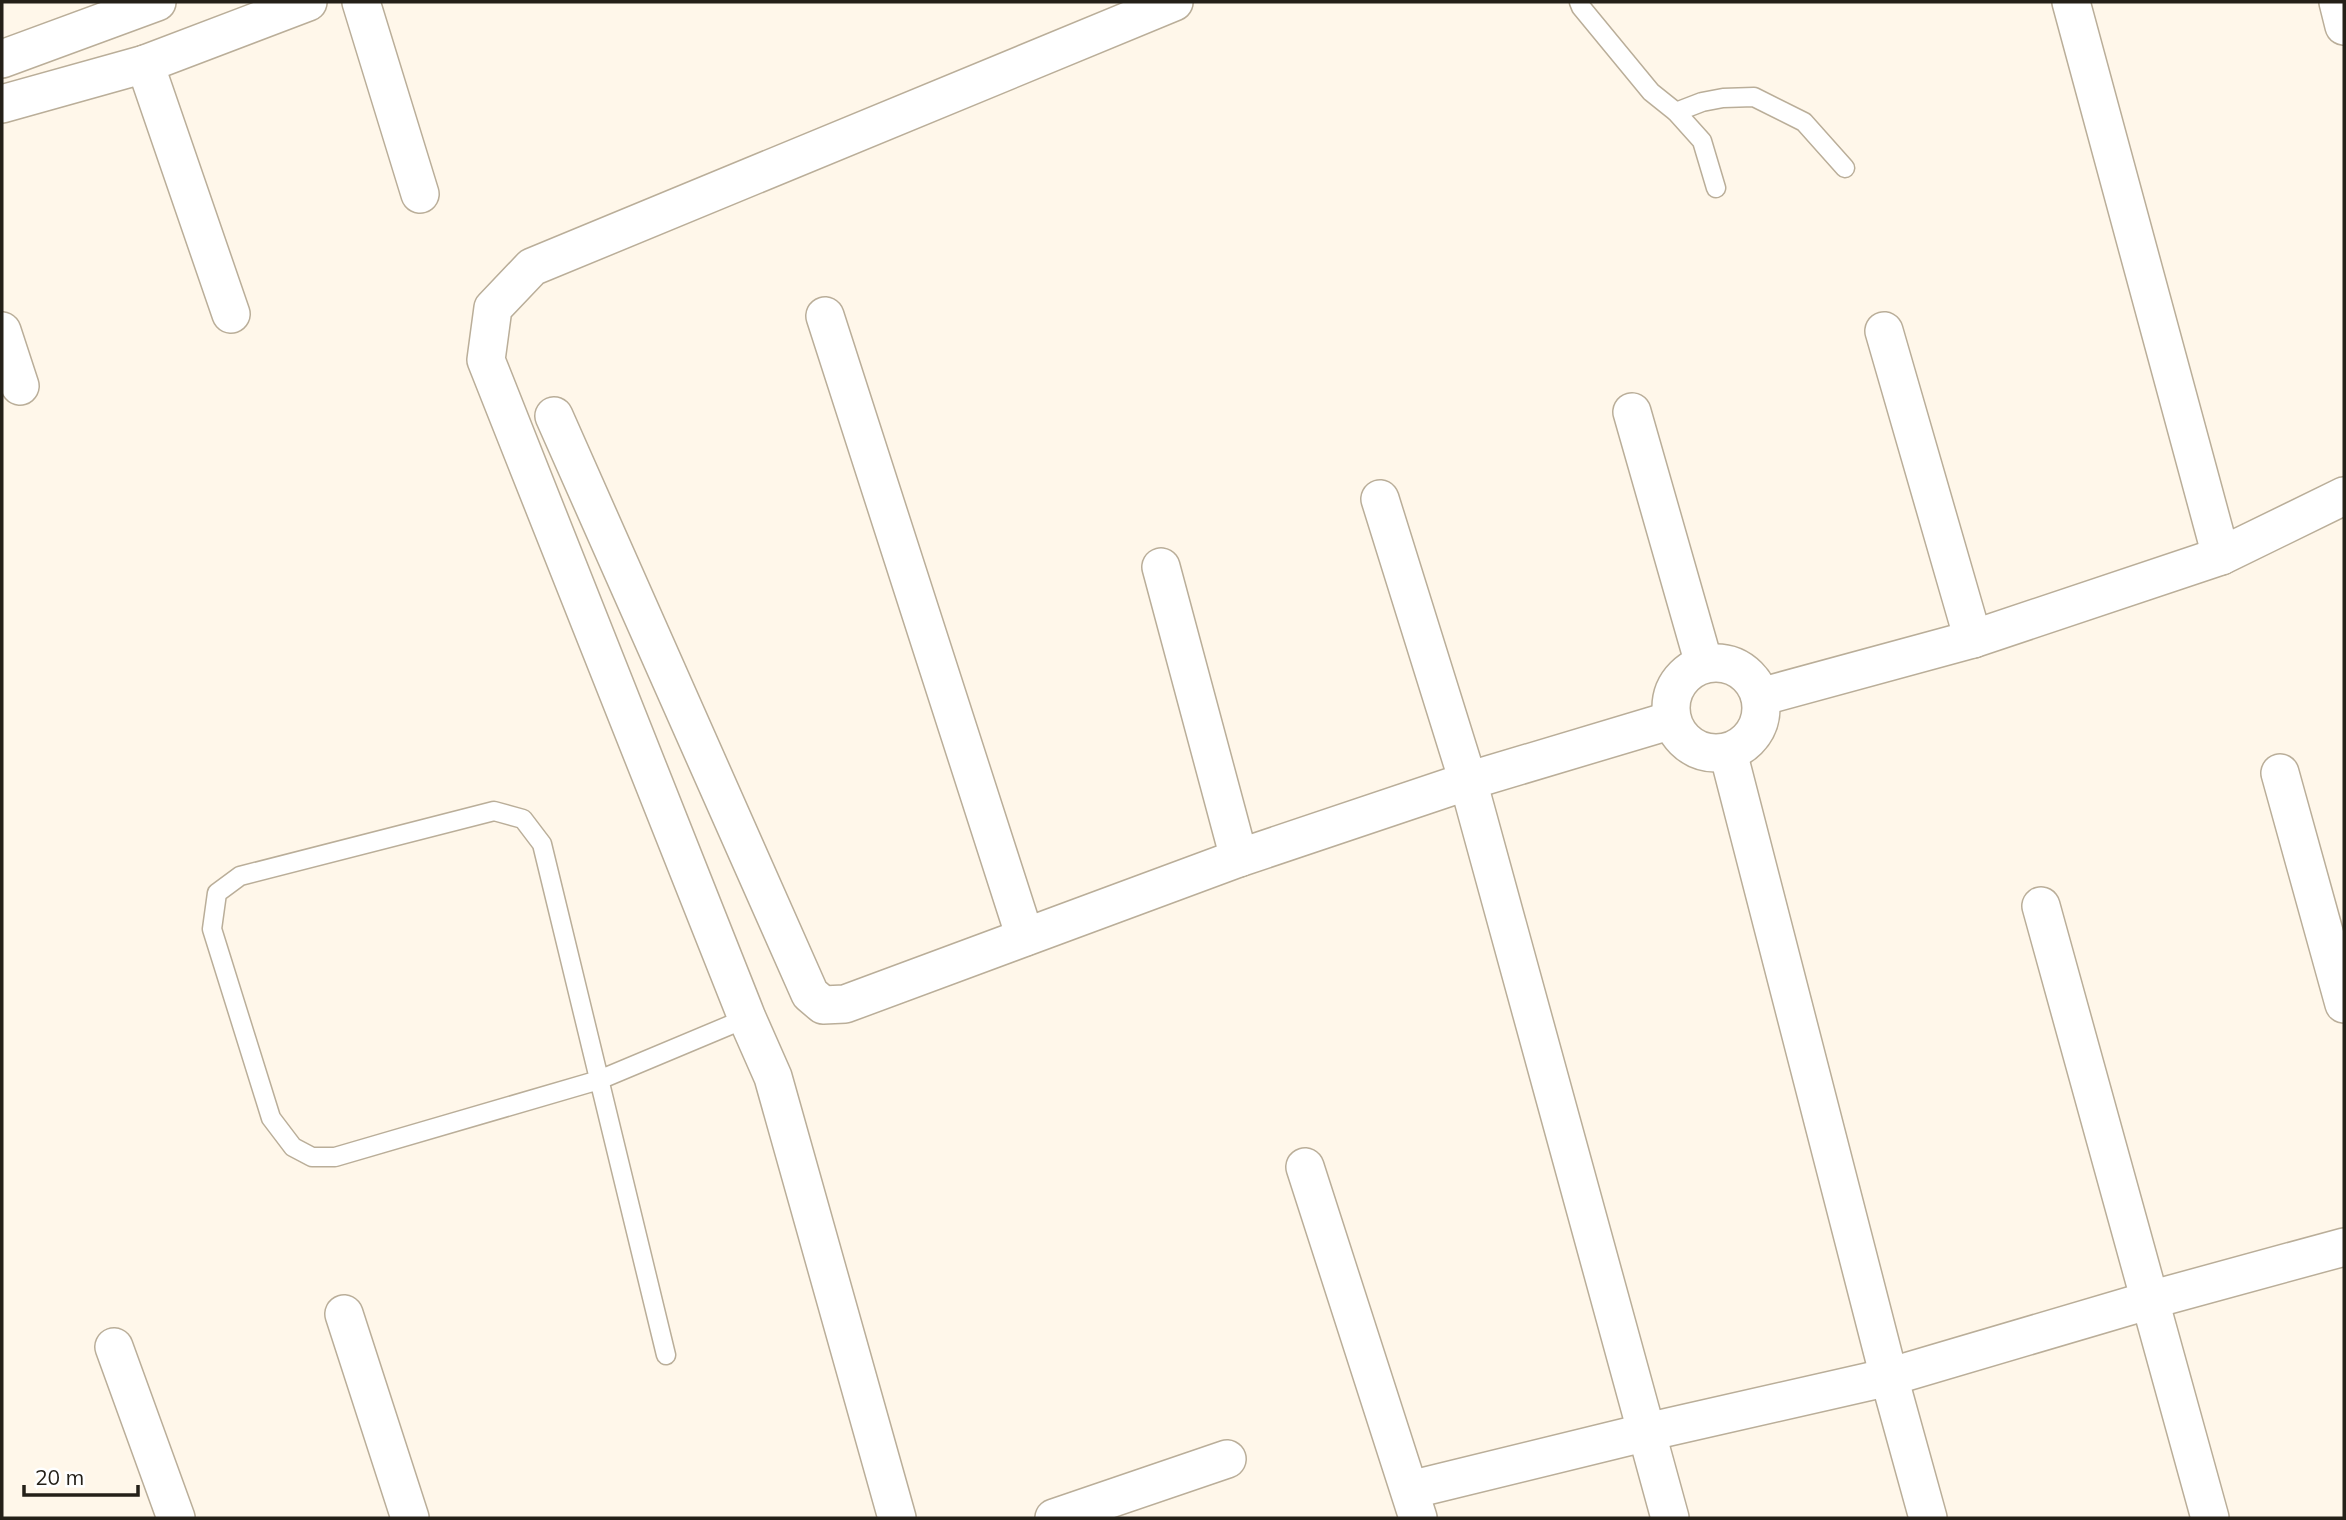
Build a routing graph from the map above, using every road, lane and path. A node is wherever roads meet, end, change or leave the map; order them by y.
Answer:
1 (157, 2) edge
2 (308, 2) edge
3 (362, 2) edge
4 (1174, 2) edge
5 (1579, 2) edge
6 (2071, 2) edge
7 (2338, 2) edge
8 (2344, 26) edge
9 (2, 59) edge
10 (145, 64) junction
11 (2, 104) edge
12 (1676, 112) junction
13 (1845, 168) dead end
14 (1716, 188) dead end
15 (420, 194) dead end
16 (231, 314) dead end
17 (825, 316) dead end
18 (2, 331) edge
19 (1884, 331) dead end
20 (20, 386) dead end
21 (1632, 412) dead end
22 (554, 416) dead end
23 (2344, 496) edge
24 (1380, 499) dead end
25 (2221, 556) junction
26 (1161, 568) dead end
27 (1973, 639) junction
28 (1704, 664) junction
29 (1760, 696) junction
30 (1672, 720) junction
31 (1728, 752) junction
32 (2280, 773) dead end
33 (1468, 780) junction
34 (1239, 858) junction
35 (2041, 906) dead end
36 (1025, 937) junction
37 (2344, 1004) edge
38 (747, 1018) junction
39 (599, 1080) junction
40 (1305, 1167) dead end
41 (2344, 1247) edge
42 (2150, 1300) junction
43 (344, 1314) dead end
44 (114, 1347) dead end
45 (666, 1355) dead end
46 (1889, 1377) junction
47 (1647, 1432) junction
48 (1227, 1459) dead end
49 (1414, 1504) edge
50 (176, 1518) edge
51 (410, 1518) edge
52 (897, 1518) edge
53 (1055, 1518) edge
54 (1670, 1518) edge
55 (1928, 1518) edge
56 (2210, 1518) edge

1 - 9 street
2 - 10 street
3 - 15 street
4 - 38 street
5 - 12 lane
6 - 25 street
7 - 8 street
10 - 11 street
10 - 16 street
12 - 13 lane
12 - 14 lane
17 - 36 street
18 - 20 street
19 - 27 street
21 - 28 street
22 - 36 street
23 - 25 street
24 - 33 street
25 - 27 street
26 - 34 street
27 - 29 street
28 - 29 street
28 - 30 street
29 - 31 street
30 - 31 street
30 - 33 street
31 - 46 street
32 - 37 street
33 - 34 street
33 - 47 street
34 - 36 street
35 - 42 street
38 - 39 lane
38 - 52 street
39 - 39 lane
39 - 45 lane
40 - 49 street
41 - 42 street
42 - 46 street
42 - 56 street
43 - 51 street
44 - 50 street
46 - 47 street
46 - 55 street
47 - 49 street
47 - 54 street
48 - 53 street

